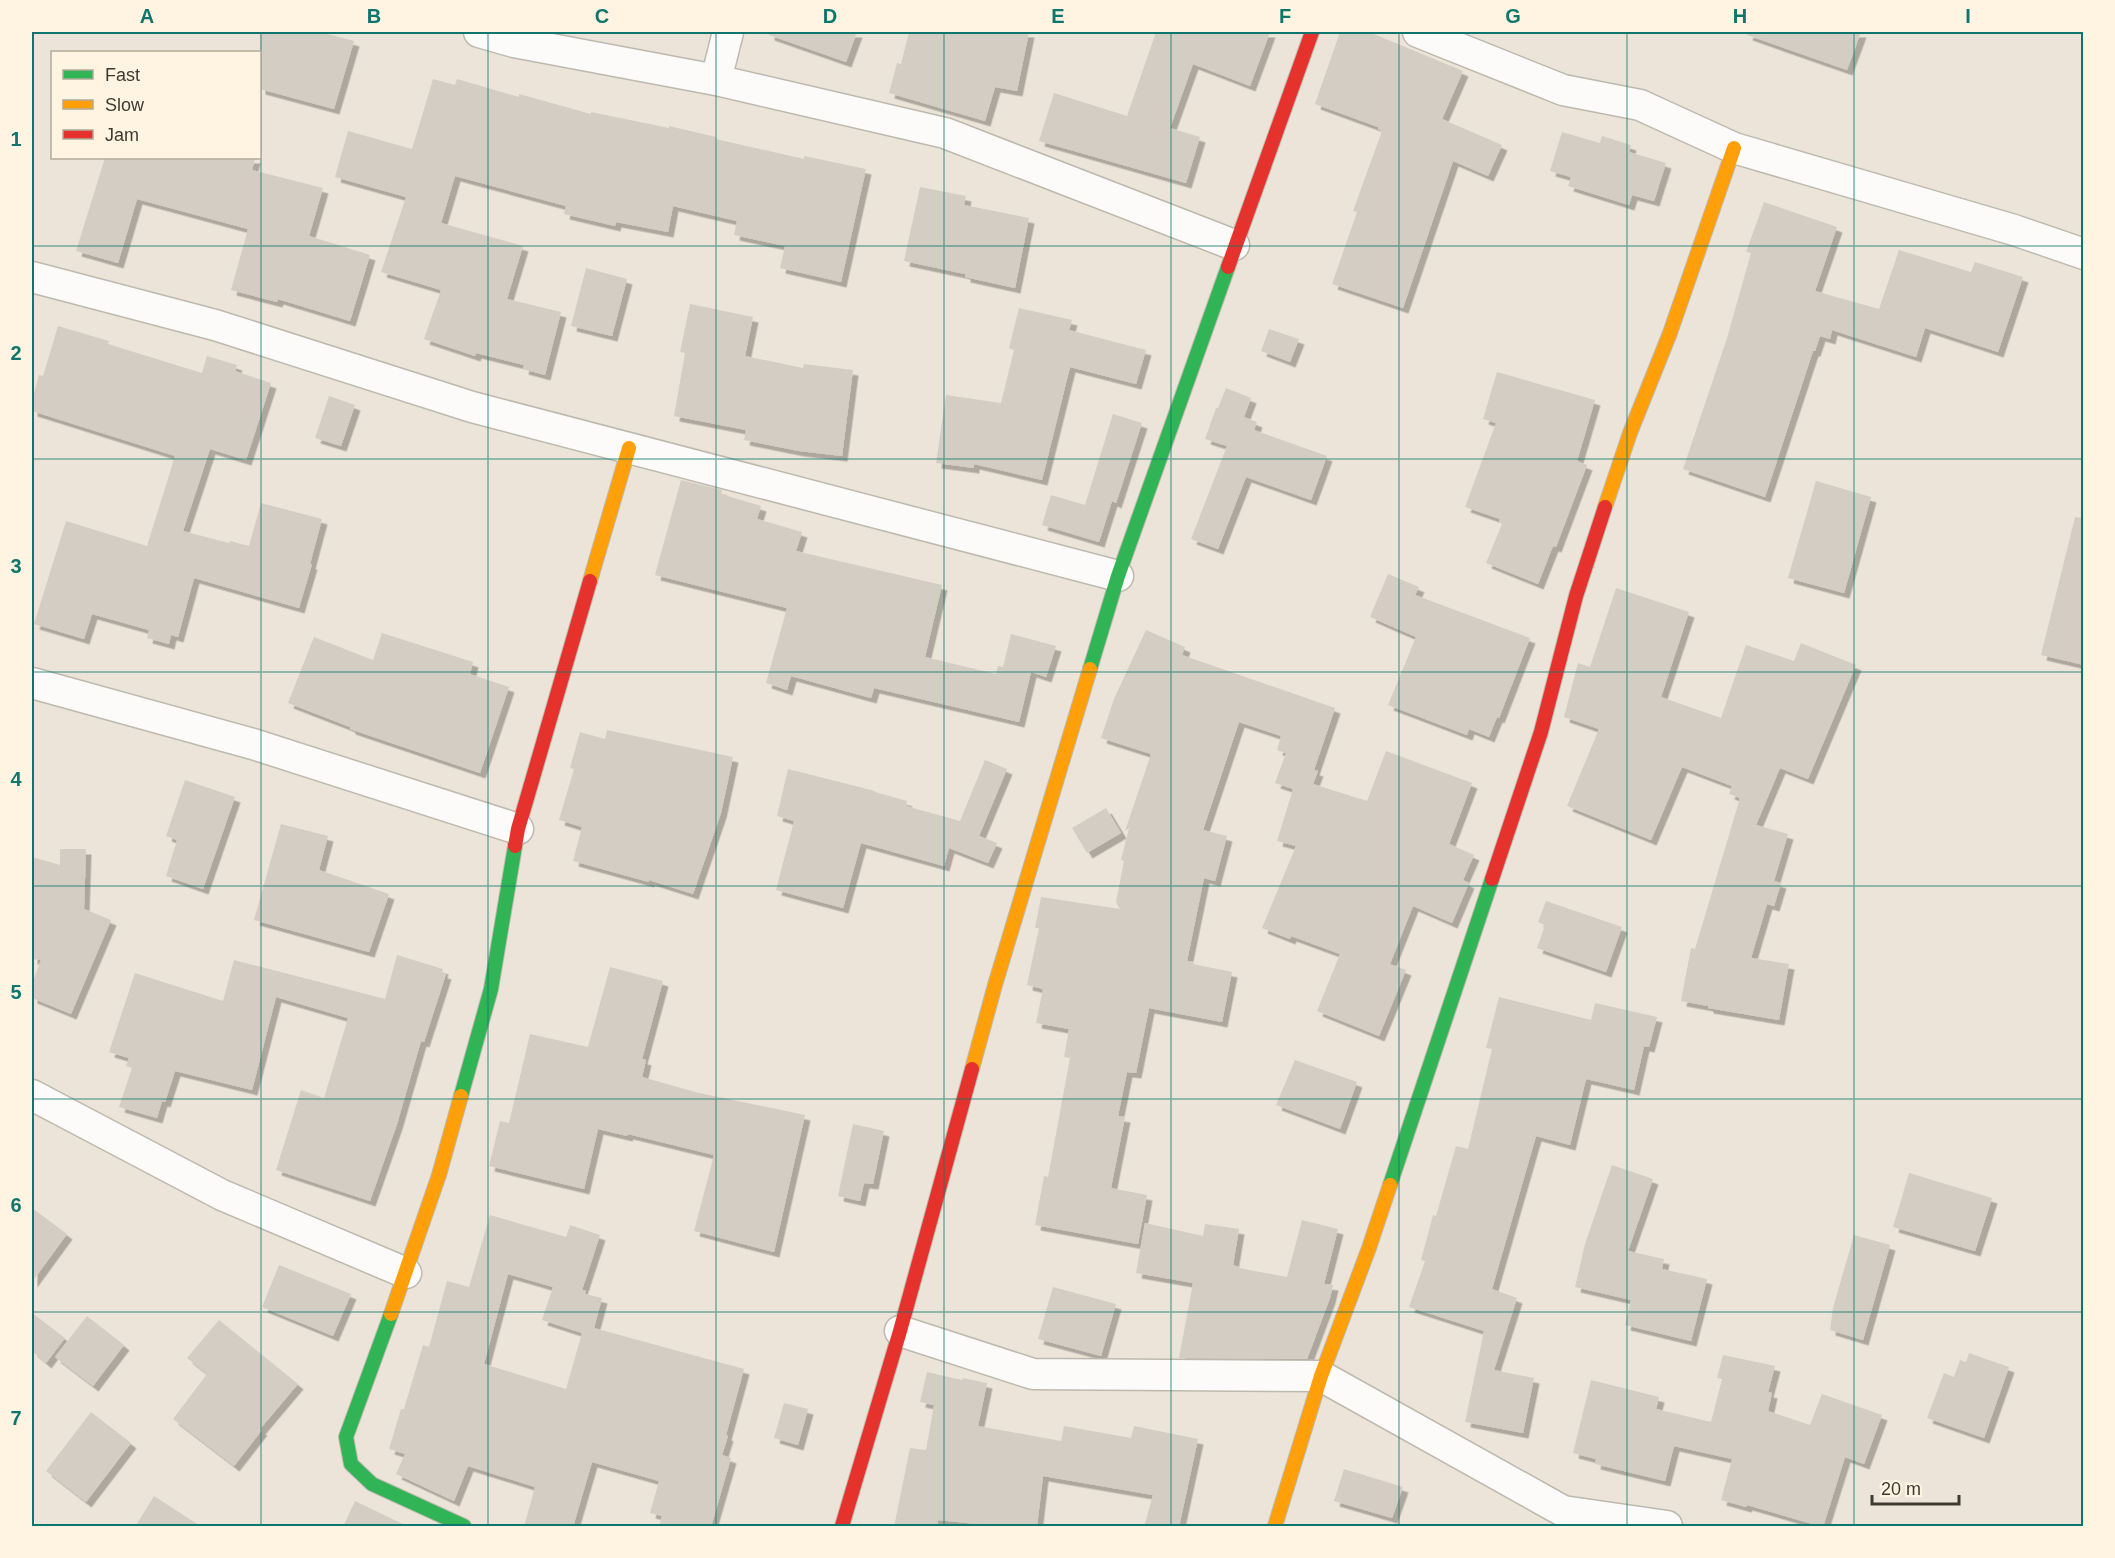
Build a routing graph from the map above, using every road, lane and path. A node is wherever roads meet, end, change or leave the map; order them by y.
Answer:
1 (479, 32) edge
2 (728, 32) edge
3 (1312, 32) edge
4 (1418, 32) edge
5 (716, 80) junction
6 (1734, 148) junction
7 (1234, 245) junction
8 (2084, 254) edge
9 (32, 277) edge
10 (629, 448) junction
11 (1118, 576) junction
12 (32, 683) edge
13 (518, 829) junction
14 (32, 1095) edge
15 (406, 1273) junction
16 (900, 1331) junction
17 (1321, 1376) junction
18 (464, 1527) edge
19 (842, 1527) edge
20 (1275, 1527) edge
21 (1667, 1527) edge

1 - 5 street
2 - 5 street
3 - 7 street
4 - 6 street
5 - 7 street
6 - 8 street
6 - 17 street
7 - 11 street
9 - 10 street
10 - 11 street
10 - 13 street
11 - 16 street
12 - 13 street
13 - 15 street
14 - 15 street
15 - 18 street
16 - 17 street
16 - 19 street
17 - 20 street
17 - 21 street

